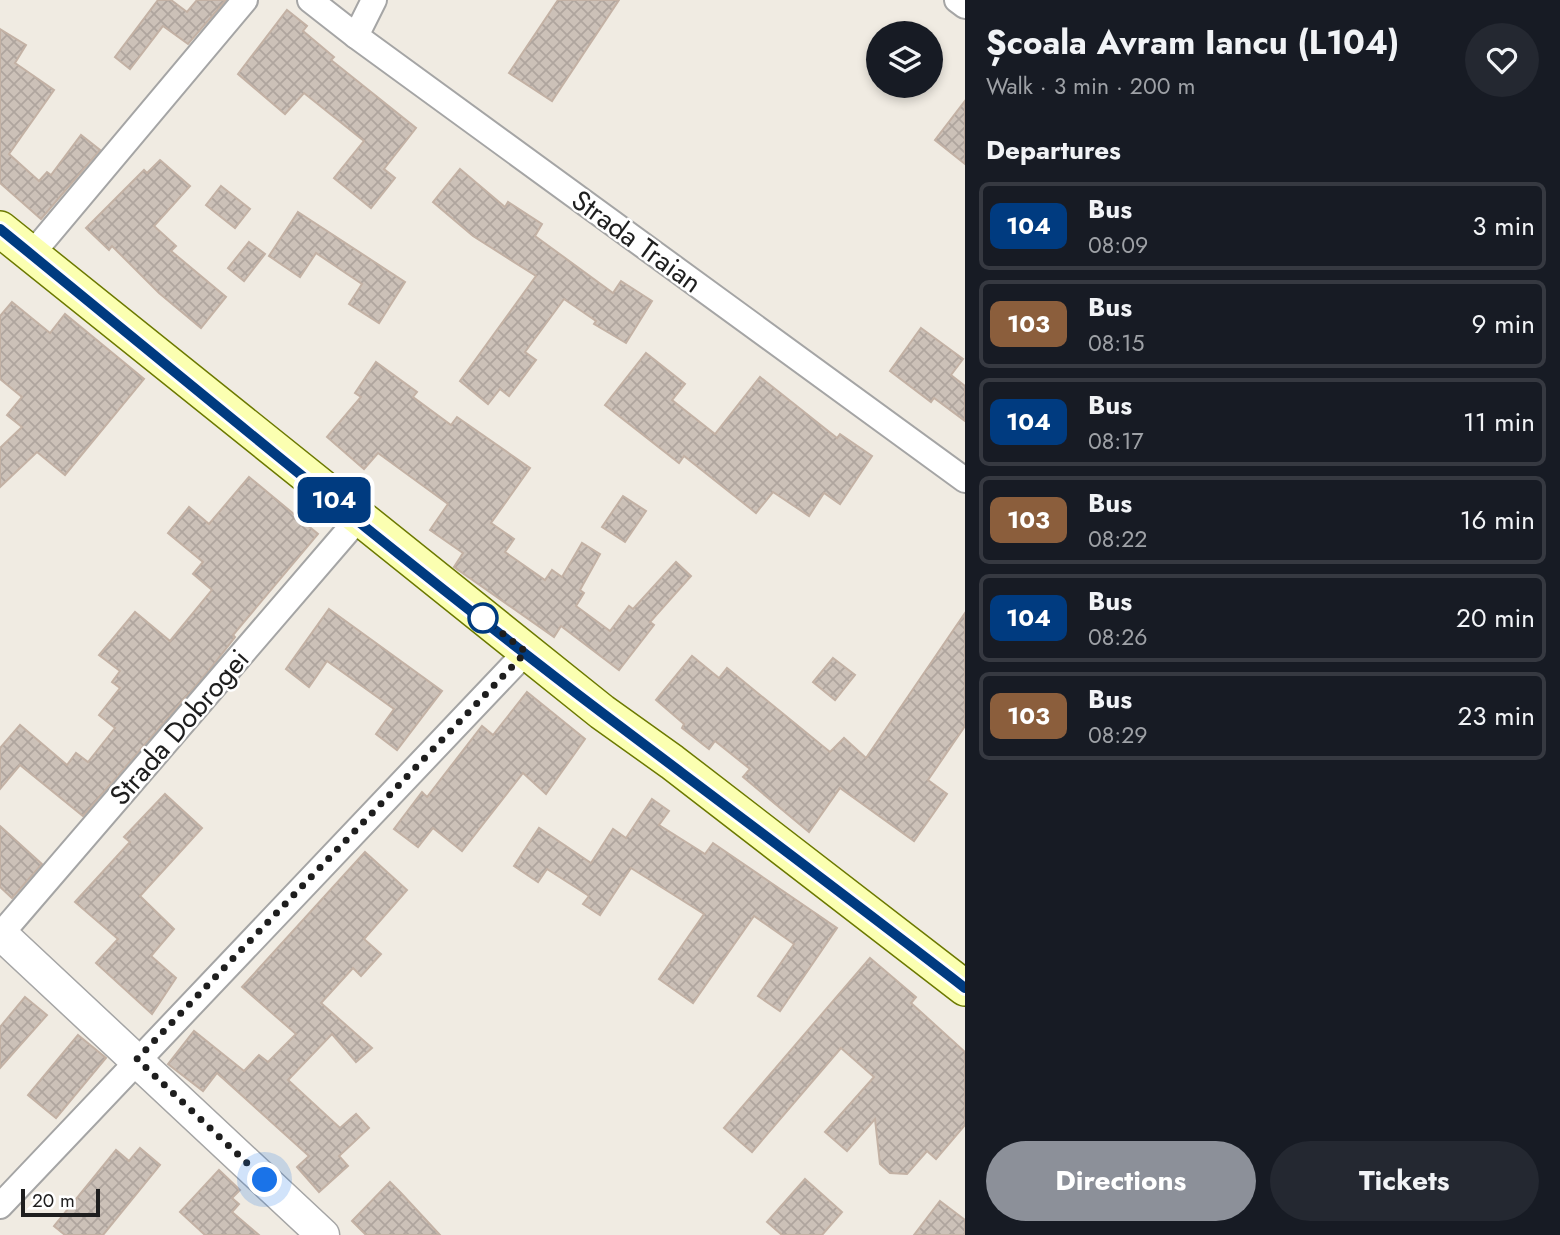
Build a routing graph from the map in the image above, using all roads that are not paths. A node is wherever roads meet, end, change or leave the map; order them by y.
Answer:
1 (245, 0) edge
2 (310, 0) edge
3 (374, 0) edge
4 (957, 0) edge
5 (965, 6) edge
6 (356, 36) junction
7 (0, 229) edge
8 (31, 254) junction
9 (965, 480) edge
10 (358, 520) junction
11 (526, 652) junction
12 (0, 934) edge
13 (965, 988) edge
14 (137, 1059) junction
15 (0, 1206) edge
16 (323, 1235) edge

1 - 8 street
2 - 6 street, Strada Traian
3 - 6 street
4 - 5 street
6 - 9 street, Strada Traian
7 - 8 main road
8 - 10 main road
10 - 11 main road
10 - 12 street, Strada Dobrogei
11 - 13 main road
11 - 14 street
12 - 14 street
14 - 15 street
14 - 16 street

